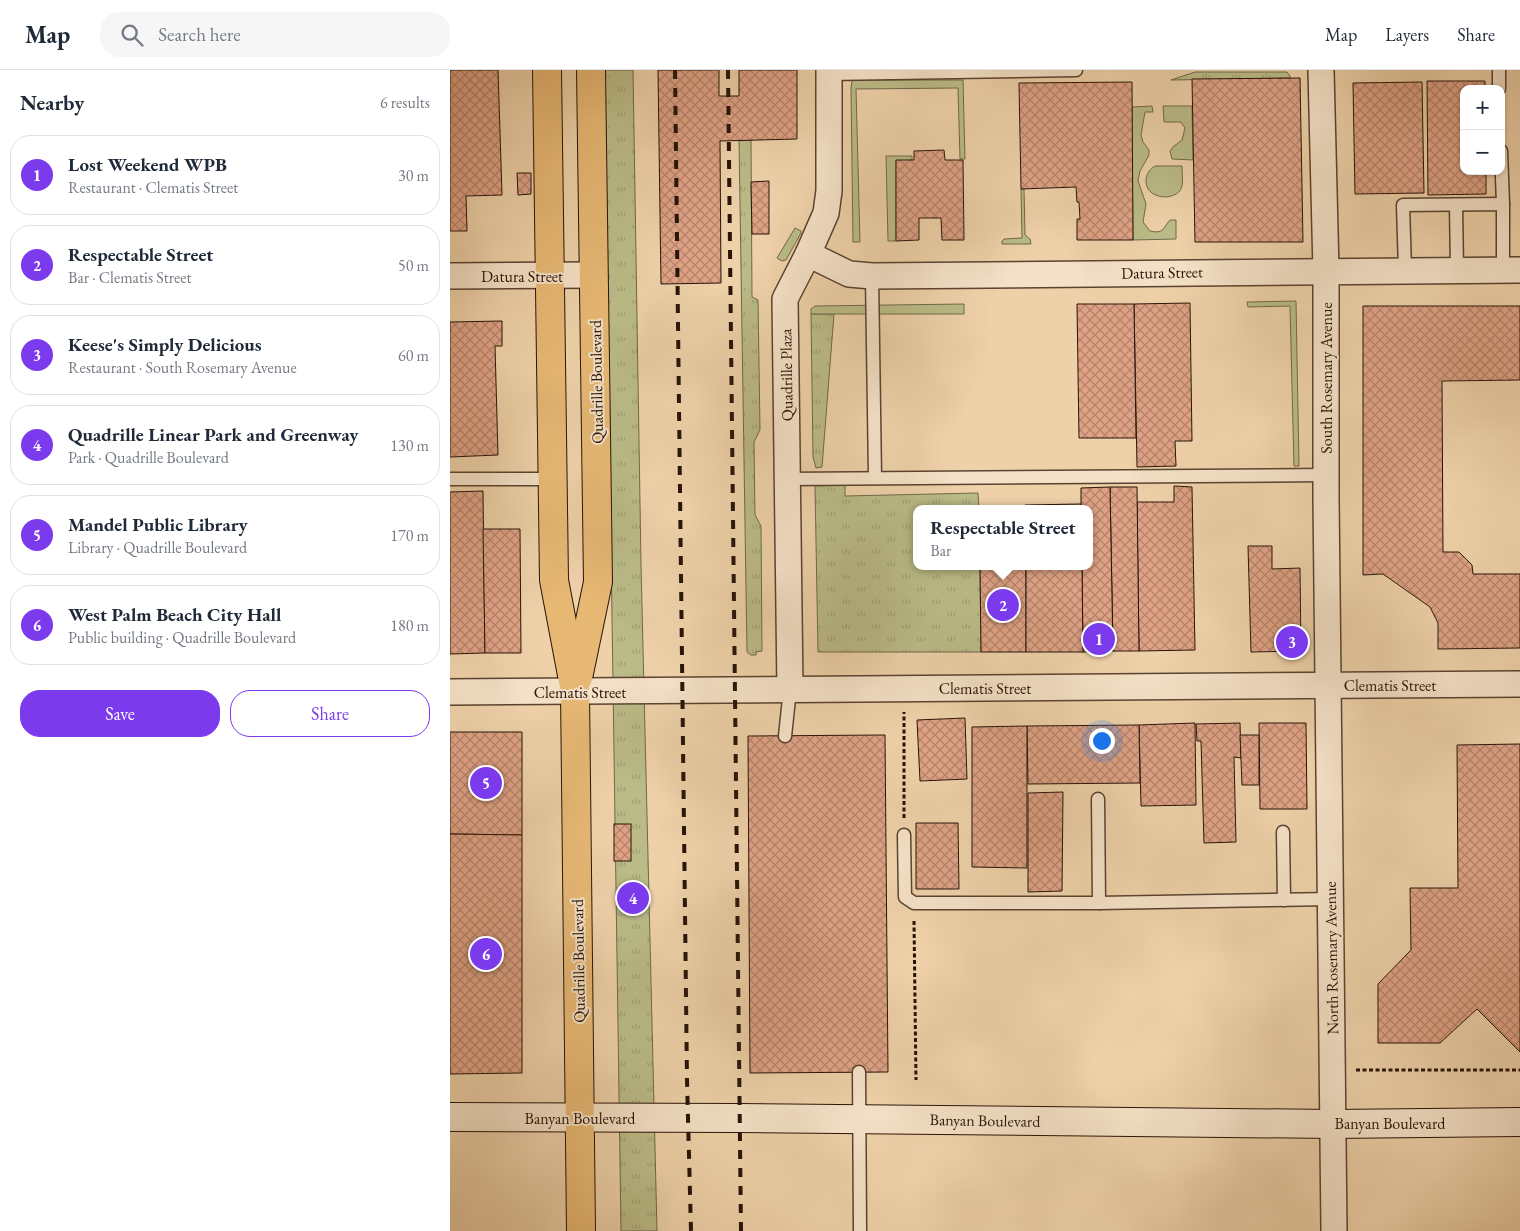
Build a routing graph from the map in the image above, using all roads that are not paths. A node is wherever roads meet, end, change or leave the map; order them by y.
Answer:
1 (547, 70) edge
2 (591, 70) edge
3 (1076, 70) edge
4 (1321, 70) edge
5 (1499, 70) edge
6 (829, 72) edge
7 (1499, 85) edge
8 (1502, 175) edge
9 (1503, 204) junction
10 (1456, 205) junction
11 (808, 254) junction
12 (1405, 270) junction
13 (1457, 270) junction
14 (1512, 270) edge
15 (1326, 271) junction
16 (550, 275) junction
17 (594, 275) junction
18 (450, 276) edge
19 (872, 276) junction
20 (1326, 475) junction
21 (874, 478) junction
22 (450, 479) edge
23 (553, 479) junction
24 (787, 479) junction
25 (1520, 684) edge
26 (1328, 685) junction
27 (790, 689) junction
28 (450, 692) edge
29 (576, 692) junction
30 (785, 736) dead end
31 (1098, 799) dead end
32 (1283, 832) dead end
33 (904, 835) road end
34 (1331, 899) junction
35 (1284, 900) junction
36 (1099, 903) junction
37 (859, 1072) dead end
38 (450, 1117) edge
39 (580, 1118) junction
40 (860, 1119) junction
41 (1520, 1122) edge
42 (1333, 1124) junction
43 (581, 1231) edge
44 (860, 1231) edge
45 (1334, 1231) edge

1 - 16 main road, Quadrille Boulevard
2 - 17 main road, Quadrille Boulevard
3 - 6 lane
4 - 15 street, South Rosemary Avenue
5 - 7 lane
6 - 11 street, Quadrille Plaza
8 - 9 lane
9 - 10 lane
9 - 14 lane
10 - 12 lane
10 - 13 lane
11 - 19 street, Datura Street
11 - 24 street, Quadrille Plaza
12 - 13 street, Datura Street
12 - 15 street, Datura Street
13 - 14 street, Datura Street
15 - 19 street, Datura Street
15 - 20 street, South Rosemary Avenue
16 - 17 street, Datura Street
16 - 18 street, Datura Street
16 - 23 main road, Quadrille Boulevard
17 - 29 main road, Quadrille Boulevard
19 - 21 lane
20 - 21 lane
20 - 26 street, South Rosemary Avenue
21 - 24 lane
22 - 23 lane
23 - 29 main road, Quadrille Boulevard
24 - 27 street, Quadrille Plaza
25 - 26 street, Clematis Street
26 - 27 street, Clematis Street
26 - 34 street, North Rosemary Avenue
27 - 29 street, Clematis Street
27 - 30 lane
28 - 29 street, Clematis Street
29 - 39 main road, Quadrille Boulevard
31 - 36 lane
32 - 35 lane
33 - 36 lane
34 - 35 lane
34 - 42 street, North Rosemary Avenue
35 - 36 lane
37 - 40 lane
38 - 39 street, Banyan Boulevard
39 - 40 street, Banyan Boulevard
39 - 43 main road, Quadrille Boulevard
40 - 42 street, Banyan Boulevard
40 - 44 lane
41 - 42 street, Banyan Boulevard
42 - 45 street, North Rosemary Avenue

